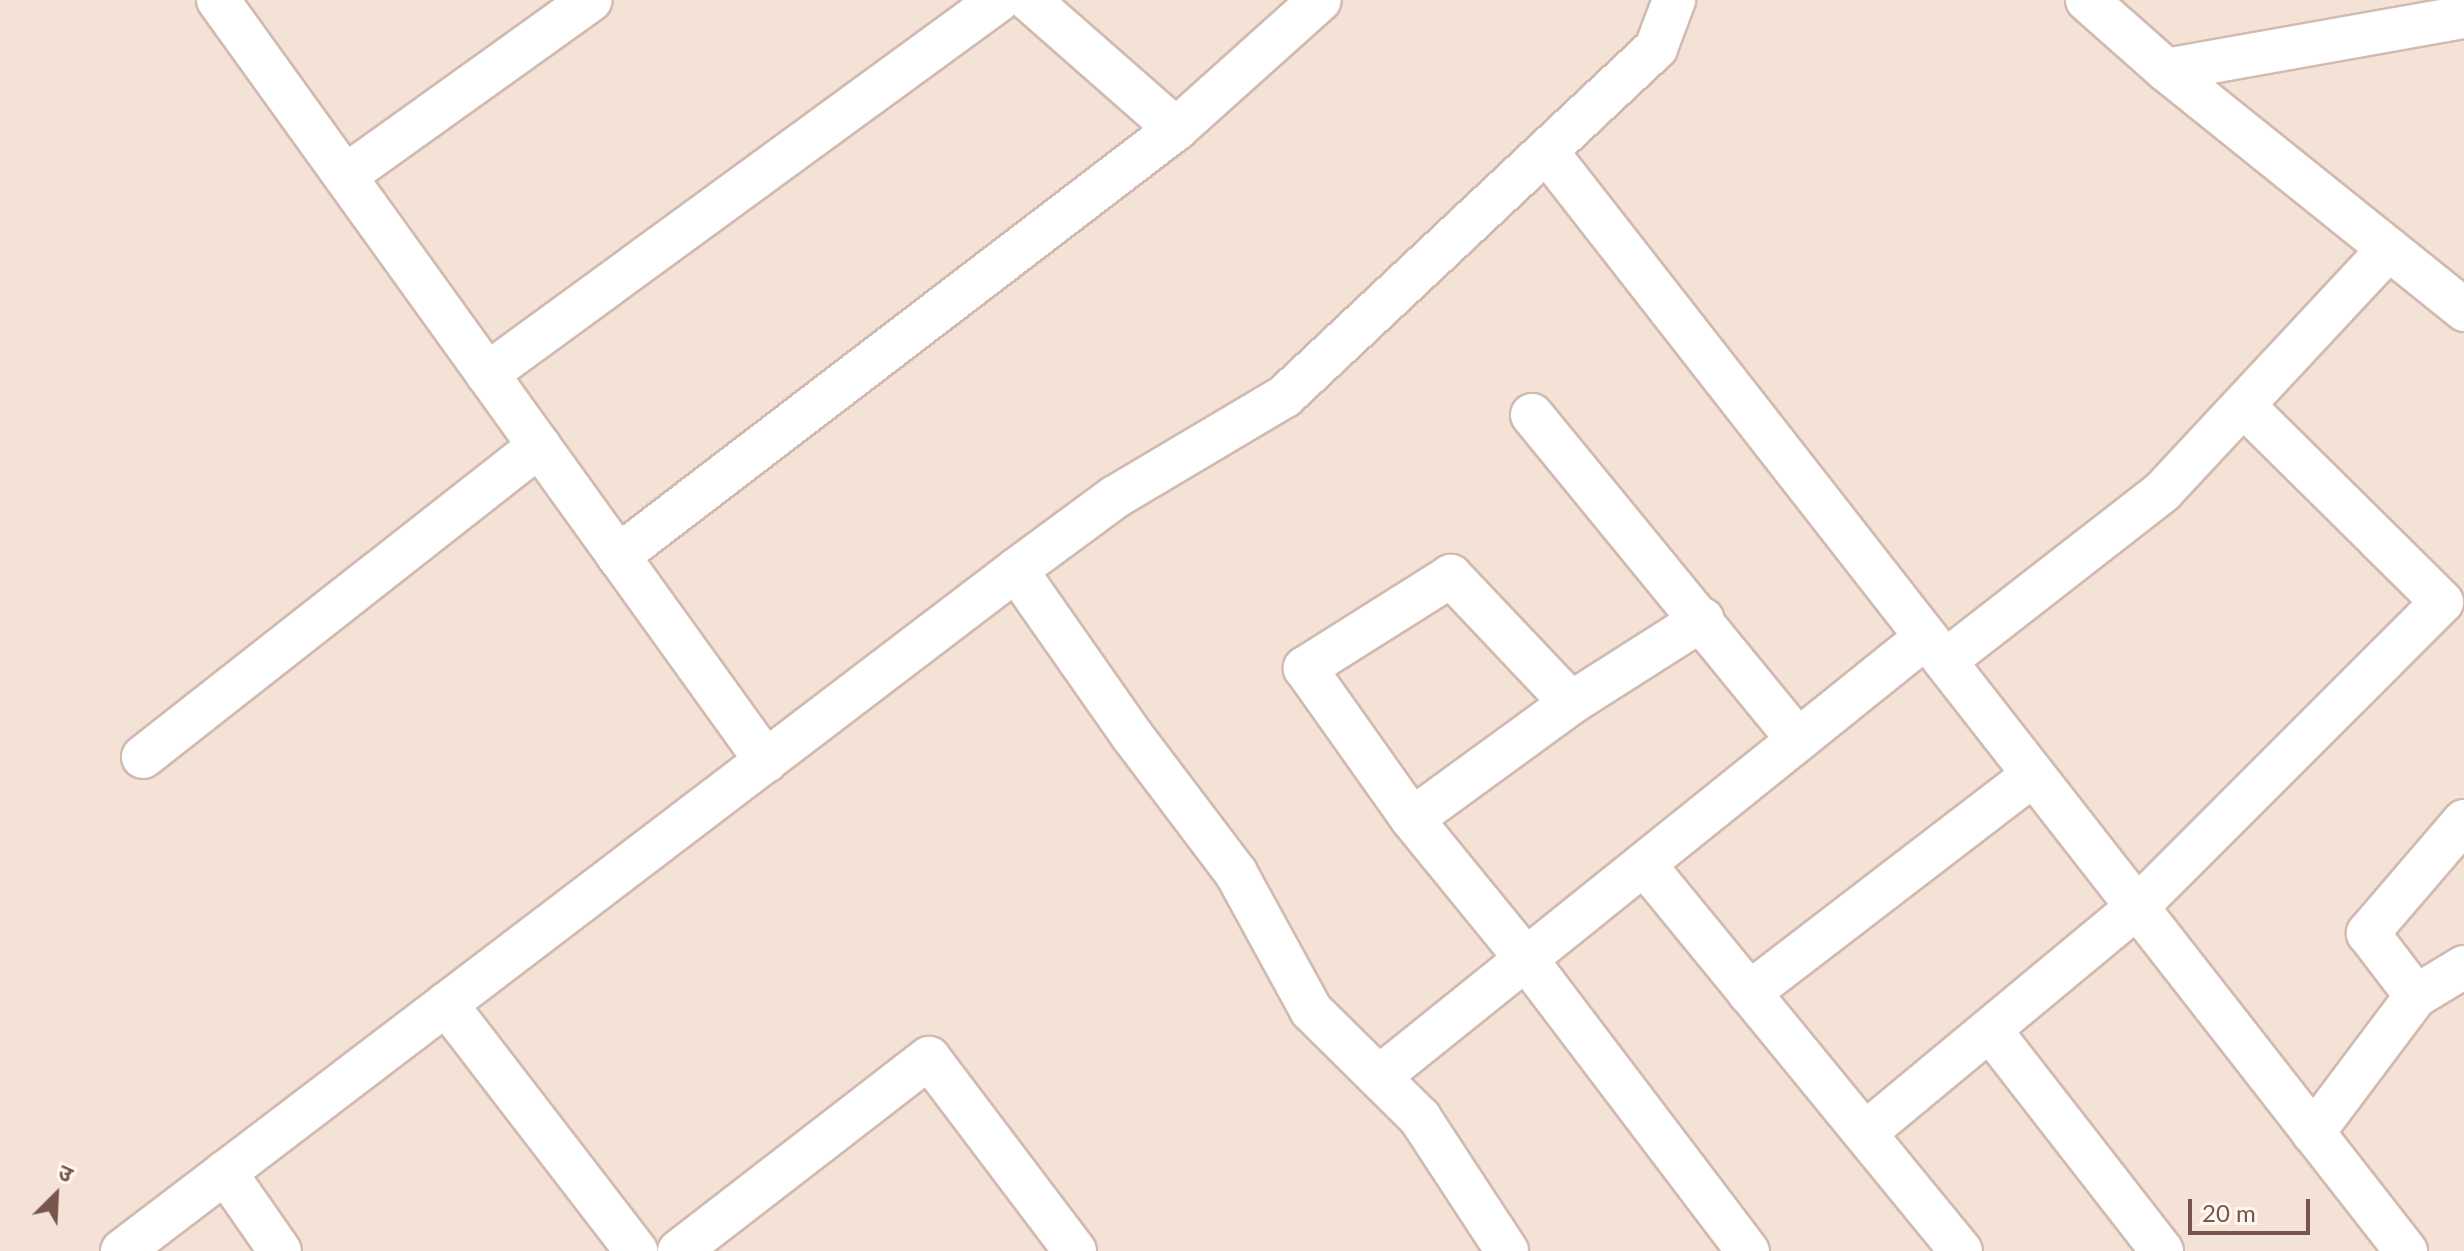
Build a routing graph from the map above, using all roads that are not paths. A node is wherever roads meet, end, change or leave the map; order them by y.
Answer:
1 (218, 0) edge
2 (591, 0) edge
3 (999, 0) edge
4 (1029, 0) edge
5 (1320, 0) edge
6 (1674, 0) edge
7 (2087, 0) edge
8 (2464, 17) edge
9 (2166, 70) junction
10 (1176, 129) junction
11 (1547, 152) junction
12 (345, 176) junction
13 (2389, 249) junction
14 (2464, 310) edge
15 (487, 374) junction
16 (2244, 406) junction
17 (1532, 415) dead end
18 (539, 446) junction
19 (618, 556) junction
20 (1016, 570) junction
21 (2453, 614) edge
22 (1703, 619) junction
23 (1936, 649) junction
24 (1571, 703) junction
25 (1798, 740) junction
26 (143, 757) dead end
27 (766, 761) junction
28 (2033, 775) junction
29 (1412, 819) junction
30 (2464, 821) edge
31 (1644, 864) junction
32 (2137, 907) junction
33 (1526, 959) junction
34 (2464, 967) edge
35 (1749, 993) junction
36 (2416, 996) junction
37 (446, 1004) junction
38 (1990, 1030) junction
39 (1379, 1077) junction
40 (1865, 1133) junction
41 (2313, 1133) junction
42 (225, 1172) junction
43 (122, 1251) edge
44 (280, 1251) edge
45 (636, 1251) edge
46 (679, 1251) edge
47 (1075, 1251) edge
48 (1507, 1251) edge
49 (1748, 1251) edge
50 (1961, 1251) edge
51 (2162, 1251) edge
52 (2406, 1251) edge

1 - 12 street
2 - 12 street
3 - 15 street
4 - 10 street
5 - 10 street
6 - 11 street
7 - 9 street
8 - 9 street
9 - 13 street
10 - 19 street
11 - 20 street
11 - 23 street
12 - 15 street
13 - 14 street
13 - 16 street
15 - 18 street
16 - 21 street
16 - 23 street
17 - 22 street
18 - 19 street
18 - 26 street
19 - 27 street
20 - 27 street
20 - 39 street
21 - 32 street
22 - 24 street
22 - 25 street
23 - 25 street
23 - 28 street
24 - 29 street
24 - 29 street
25 - 31 street
27 - 37 street
28 - 32 street
28 - 35 street
29 - 33 street
30 - 36 street
31 - 33 street
31 - 35 street
32 - 38 street
32 - 41 street
33 - 39 street
33 - 49 street
34 - 36 street
35 - 40 street
36 - 41 street
37 - 42 street
37 - 45 street
38 - 40 street
38 - 51 street
39 - 48 street
40 - 50 street
41 - 52 street
42 - 43 street
42 - 44 street
46 - 47 street

